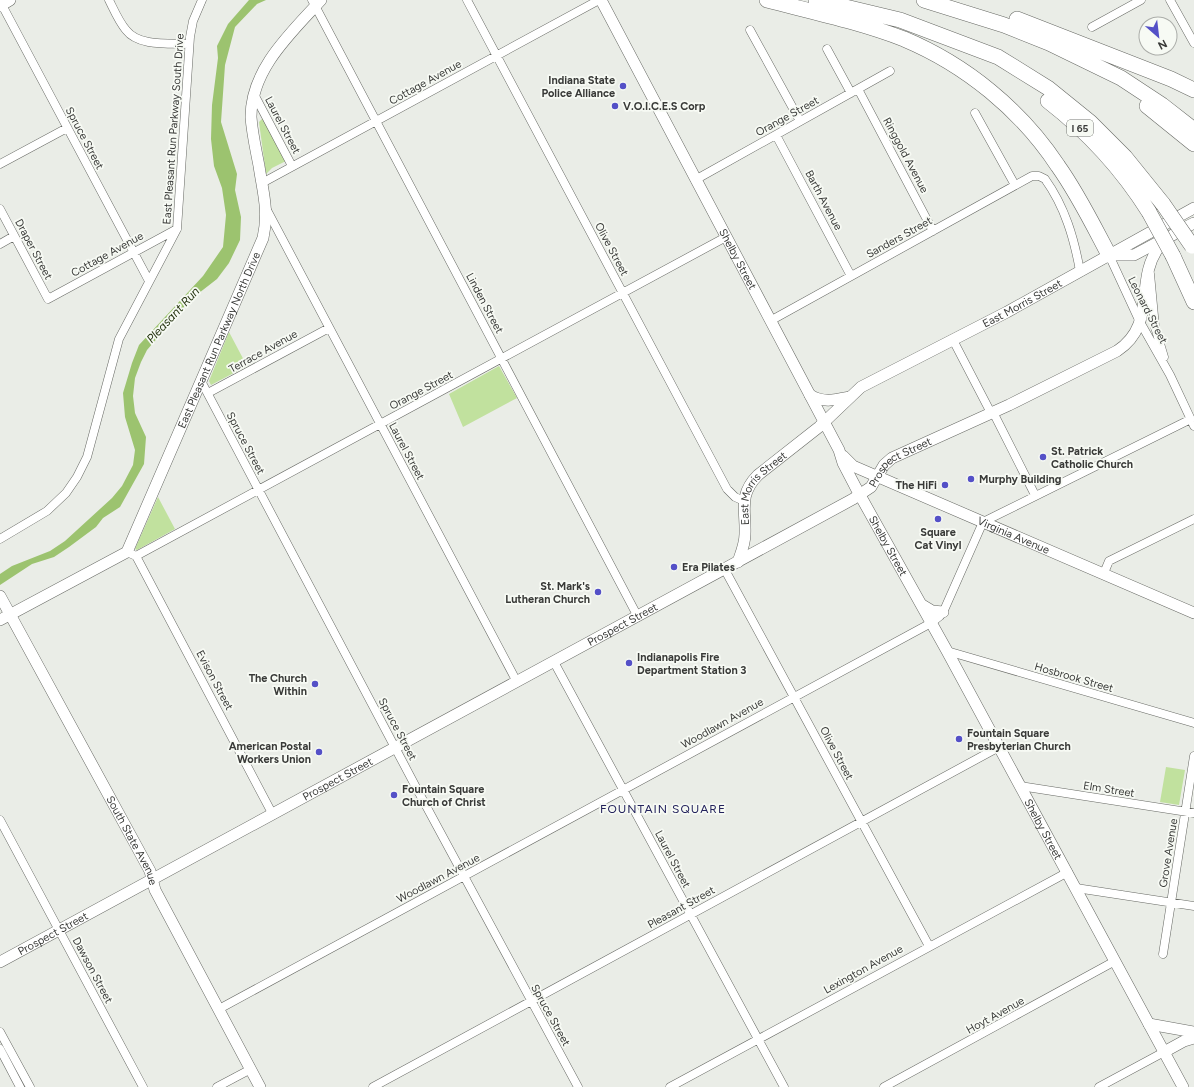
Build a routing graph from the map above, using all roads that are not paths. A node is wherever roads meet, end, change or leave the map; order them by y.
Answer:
1 (109, 0) edge
2 (202, 0) edge
3 (467, 0) edge
4 (600, 0) edge
5 (767, 0) edge
6 (816, 0) edge
7 (924, 0) edge
8 (1141, 0) edge
9 (1170, 0) edge
10 (316, 2) edge
11 (4, 3) edge
12 (955, 8) junction
13 (1092, 27) dead end
14 (750, 30) dead end
15 (1194, 43) edge
16 (189, 44) junction
17 (972, 48) junction
18 (827, 49) dead end
19 (497, 56) junction
20 (1092, 65) junction
21 (890, 71) dead end
22 (1194, 90) edge
23 (855, 91) junction
24 (254, 94) junction
25 (975, 113) dead end
26 (376, 122) junction
27 (800, 122) junction
28 (67, 128) junction
29 (1194, 130) edge
30 (776, 135) junction
31 (1194, 144) edge
32 (0, 164) edge
33 (292, 166) junction
34 (695, 180) junction
35 (262, 183) junction
36 (1015, 185) junction
37 (1194, 208) edge
38 (0, 209) edge
39 (267, 210) junction
40 (1194, 223) edge
41 (177, 229) junction
42 (933, 231) junction
43 (1176, 232) junction
44 (14, 236) junction
45 (726, 237) junction
46 (0, 244) edge
47 (1193, 247) edge
48 (134, 253) junction
49 (1109, 255) junction
50 (1149, 268) junction
51 (1080, 271) junction
52 (851, 276) junction
53 (149, 281) junction
54 (623, 293) junction
55 (48, 299) joint
56 (1194, 302) edge
57 (770, 321) junction
58 (1140, 322) junction
59 (329, 328) junction
60 (953, 340) junction
61 (501, 359) junction
62 (1170, 375) junction
63 (201, 381) junction
64 (208, 393) junction
65 (810, 395) junction
66 (850, 397) junction
67 (992, 412) junction
68 (824, 422) junction
69 (1192, 422) edge
70 (380, 424) junction
71 (839, 450) junction
72 (878, 477) junction
73 (259, 490) junction
74 (860, 495) junction
75 (1035, 495) junction
76 (744, 501) junction
77 (1194, 519) edge
78 (983, 522) junction
79 (0, 538) edge
80 (132, 554) junction
81 (738, 562) junction
82 (725, 570) junction
83 (1104, 573) junction
84 (2, 598) edge
85 (920, 604) junction
86 (943, 612) junction
87 (1194, 613) edge
88 (10, 615) junction
89 (638, 617) junction
90 (0, 620) edge
91 (931, 623) junction
92 (948, 651) junction
93 (554, 662) junction
94 (517, 682) junction
95 (794, 697) junction
96 (1194, 723) edge
97 (999, 747) junction
98 (395, 748) junction
99 (1194, 756) edge
100 (1020, 786) junction
101 (623, 790) junction
102 (1185, 812) junction
103 (1194, 813) edge
104 (273, 815) junction
105 (0, 820) edge
106 (862, 822) junction
107 (1068, 872) junction
108 (464, 876) junction
109 (153, 880) junction
110 (1076, 888) junction
111 (1171, 902) junction
112 (1194, 906) edge
113 (690, 914) junction
114 (59, 931) junction
115 (929, 946) junction
116 (1163, 954) dead end
117 (1115, 961) junction
118 (0, 962) edge
119 (531, 1002) junction
120 (220, 1009) junction
121 (1149, 1024) junction
122 (0, 1032) edge
123 (1194, 1032) edge
124 (1194, 1038) edge
125 (758, 1039) junction
126 (0, 1049) edge
127 (1164, 1052) junction
128 (250, 1069) junction
129 (20, 1087) edge
130 (30, 1087) edge
131 (143, 1087) edge
132 (218, 1087) edge
133 (260, 1087) edge
134 (373, 1087) edge
135 (578, 1087) edge
136 (670, 1087) edge
137 (784, 1087) edge
138 (884, 1087) edge
139 (1099, 1087) edge
140 (1183, 1087) edge

1 - 16 street
2 - 16 street, East Pleasant Run Parkway South Drive
3 - 19 street, Olive Street
4 - 19 street, Cottage Avenue
4 - 34 main road, Shelby Street
5 - 49 highway
6 - 17 highway, I 65
7 - 12 highway
8 - 13 street
9 - 15 street
10 - 24 main road, East Pleasant Run Parkway North Drive
10 - 26 street, Linden Street
11 - 28 street, Spruce Street
12 - 20 highway
12 - 22 highway
14 - 27 street
16 - 41 street, East Pleasant Run Parkway South Drive
17 - 47 highway, bridge
17 - 56 highway, I 65, bridge
18 - 23 street, Ringgold Avenue
19 - 26 street, Cottage Avenue
19 - 54 street, Olive Street
20 - 29 highway
20 - 31 highway
21 - 23 street, Orange Street
23 - 27 street, Orange Street
23 - 42 street, Ringgold Avenue
24 - 33 street, Laurel Street
24 - 35 main road, East Pleasant Run Parkway North Drive
25 - 36 street
26 - 33 street, Cottage Avenue
26 - 61 street, Linden Street
27 - 30 street, Orange Street
28 - 32 street
28 - 48 street, Spruce Street
30 - 34 street, Orange Street
30 - 52 street, Barth Avenue
33 - 35 street, Cottage Avenue
34 - 45 main road, Shelby Street
35 - 39 main road, East Pleasant Run Parkway North Drive
36 - 42 street, Sanders Street
36 - 51 street, Sanders Street
37 - 49 main road, East Morris Street
38 - 44 street, Draper Street
39 - 59 street, Laurel Street
39 - 63 main road, East Pleasant Run Parkway North Drive
40 - 43 main road, Prospect Street
41 - 48 street, Cottage Avenue
41 - 53 street, East Pleasant Run Parkway South Drive
42 - 52 street, Sanders Street
43 - 49 main road, Prospect Street
43 - 50 main road, Prospect Street
44 - 46 street
44 - 55 street, Draper Street
45 - 54 street, Orange Street
45 - 57 main road, Shelby Street
48 - 53 street, Spruce Street
48 - 55 street, Cottage Avenue
49 - 51 main road, East Morris Street
49 - 58 street, Leonard Street
50 - 58 main road, Prospect Street
50 - 62 street, Leonard Street
51 - 60 main road, East Morris Street
52 - 57 street, Sanders Street
53 - 79 street, East Pleasant Run Parkway South Drive
54 - 61 street, Orange Street
54 - 76 street, Olive Street
57 - 65 main road, Shelby Street
58 - 62 street, Leonard Street
58 - 67 main road, Prospect Street
59 - 64 street, Terrace Avenue
59 - 70 street, Laurel Street
60 - 66 main road, East Morris Street
60 - 67 street
61 - 70 street, Orange Street
61 - 89 street, Linden Street
62 - 69 street, Leonard Street
63 - 64 street, Spruce Street
63 - 80 main road, East Pleasant Run Parkway North Drive
64 - 73 street, Spruce Street
65 - 66 main road, East Morris Street
65 - 68 main road, Shelby Street
66 - 68 main road, East Morris Street
67 - 72 main road, Prospect Street
67 - 75 street
68 - 71 main road, Shelby Street
68 - 76 main road, East Morris Street
69 - 75 street
70 - 73 street, Orange Street
70 - 94 street, Laurel Street
71 - 72 main road, Virginia Avenue
71 - 74 main road, Shelby Street
72 - 74 main road, Prospect Street
72 - 78 main road, Virginia Avenue
73 - 80 street, Orange Street
73 - 98 street, Spruce Street
74 - 81 main road, Prospect Street
74 - 85 main road, Shelby Street
75 - 78 street
76 - 81 main road, East Morris Street
77 - 83 street
78 - 83 main road, Virginia Avenue
78 - 86 street, Woodlawn Avenue
80 - 88 main road
80 - 104 street, Evison Street
81 - 82 main road, Prospect Street
82 - 89 main road, Prospect Street
82 - 95 street, Olive Street
83 - 87 main road, Virginia Avenue
84 - 88 main road, South State Avenue
85 - 86 main road
85 - 91 main road, Shelby Street
86 - 91 street, Woodlawn Avenue
88 - 90 main road
88 - 109 main road, South State Avenue
89 - 93 main road, Prospect Street
91 - 92 main road, Shelby Street
91 - 95 street, Woodlawn Avenue
92 - 96 street, Hosbrook Street
92 - 97 main road, Shelby Street
93 - 94 main road, Prospect Street
93 - 101 street, Laurel Street
94 - 98 main road, Prospect Street
95 - 101 street, Woodlawn Avenue
95 - 106 street, Olive Street
97 - 100 main road, Shelby Street
97 - 106 street, Pleasant Street
98 - 104 main road, Prospect Street
98 - 108 street, Spruce Street
99 - 102 street, Grove Avenue
100 - 102 street, Elm Street
100 - 107 main road, Shelby Street
101 - 108 street, Woodlawn Avenue
101 - 113 street, Laurel Street
102 - 103 street, Elm Street
102 - 111 street, Grove Avenue
104 - 109 main road, Prospect Street
105 - 114 street, Dawson Street
106 - 113 street, Pleasant Street
106 - 115 street, Olive Street
107 - 110 main road, Shelby Street
107 - 115 street, Lexington Avenue
108 - 119 street, Spruce Street
108 - 120 street, Woodlawn Avenue
109 - 114 main road, Prospect Street
109 - 120 main road, South State Avenue
110 - 111 street
110 - 117 main road, Shelby Street
111 - 112 street
111 - 116 street, Grove Avenue
113 - 119 street, Pleasant Street
113 - 125 street, Laurel Street
114 - 118 main road, Prospect Street
114 - 131 street, Dawson Street
115 - 125 street, Lexington Avenue
117 - 121 main road, Shelby Street
117 - 138 street, Hoyt Avenue
119 - 134 street, Pleasant Street
119 - 135 street, Spruce Street
120 - 128 main road, South State Avenue
121 - 123 main road
121 - 127 main road, Shelby Street
122 - 130 street
124 - 127 main road
125 - 136 street, Lexington Avenue
125 - 137 street, Laurel Street
126 - 129 street
127 - 139 street
127 - 140 main road, Shelby Street
128 - 132 street
128 - 133 main road, South State Avenue

